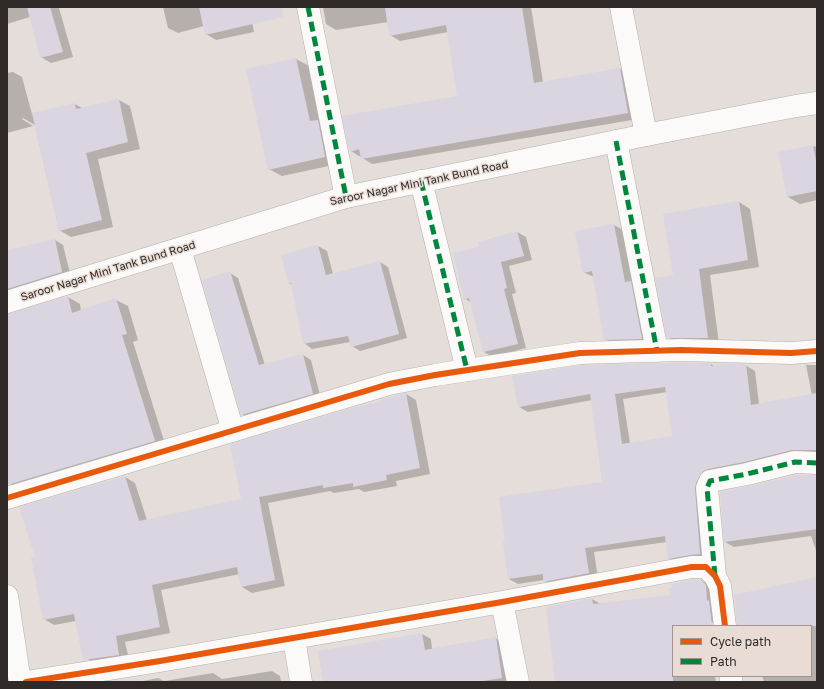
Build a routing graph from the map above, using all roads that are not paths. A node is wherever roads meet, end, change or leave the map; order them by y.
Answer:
1 (308, 7) edge
2 (621, 7) edge
3 (817, 103) edge
4 (646, 134) junction
5 (616, 141) junction
6 (422, 181) junction
7 (346, 197) junction
8 (180, 249) junction
9 (7, 302) edge
10 (657, 350) junction
11 (817, 351) edge
12 (467, 370) junction
13 (232, 431) junction
14 (817, 463) edge
15 (7, 498) edge
16 (715, 576) junction
17 (7, 596) edge
18 (502, 602) junction
19 (725, 625) edge
20 (294, 638) junction
21 (20, 682) edge
22 (26, 682) edge
23 (301, 682) edge
24 (518, 682) edge

1 - 7 street
2 - 4 street
3 - 4 street, Saroor Nagar Mini Tank Bund Road
4 - 5 street, Saroor Nagar Mini Tank Bund Road
5 - 6 street, Saroor Nagar Mini Tank Bund Road
5 - 10 street
6 - 7 street, Saroor Nagar Mini Tank Bund Road
6 - 12 street
7 - 8 street, Saroor Nagar Mini Tank Bund Road
8 - 9 street, Saroor Nagar Mini Tank Bund Road
8 - 13 street
10 - 11 street
10 - 12 street
12 - 13 street
13 - 15 street
14 - 16 street
16 - 18 street
16 - 19 street
17 - 21 street
18 - 20 street
18 - 24 street
20 - 22 street
20 - 23 street

